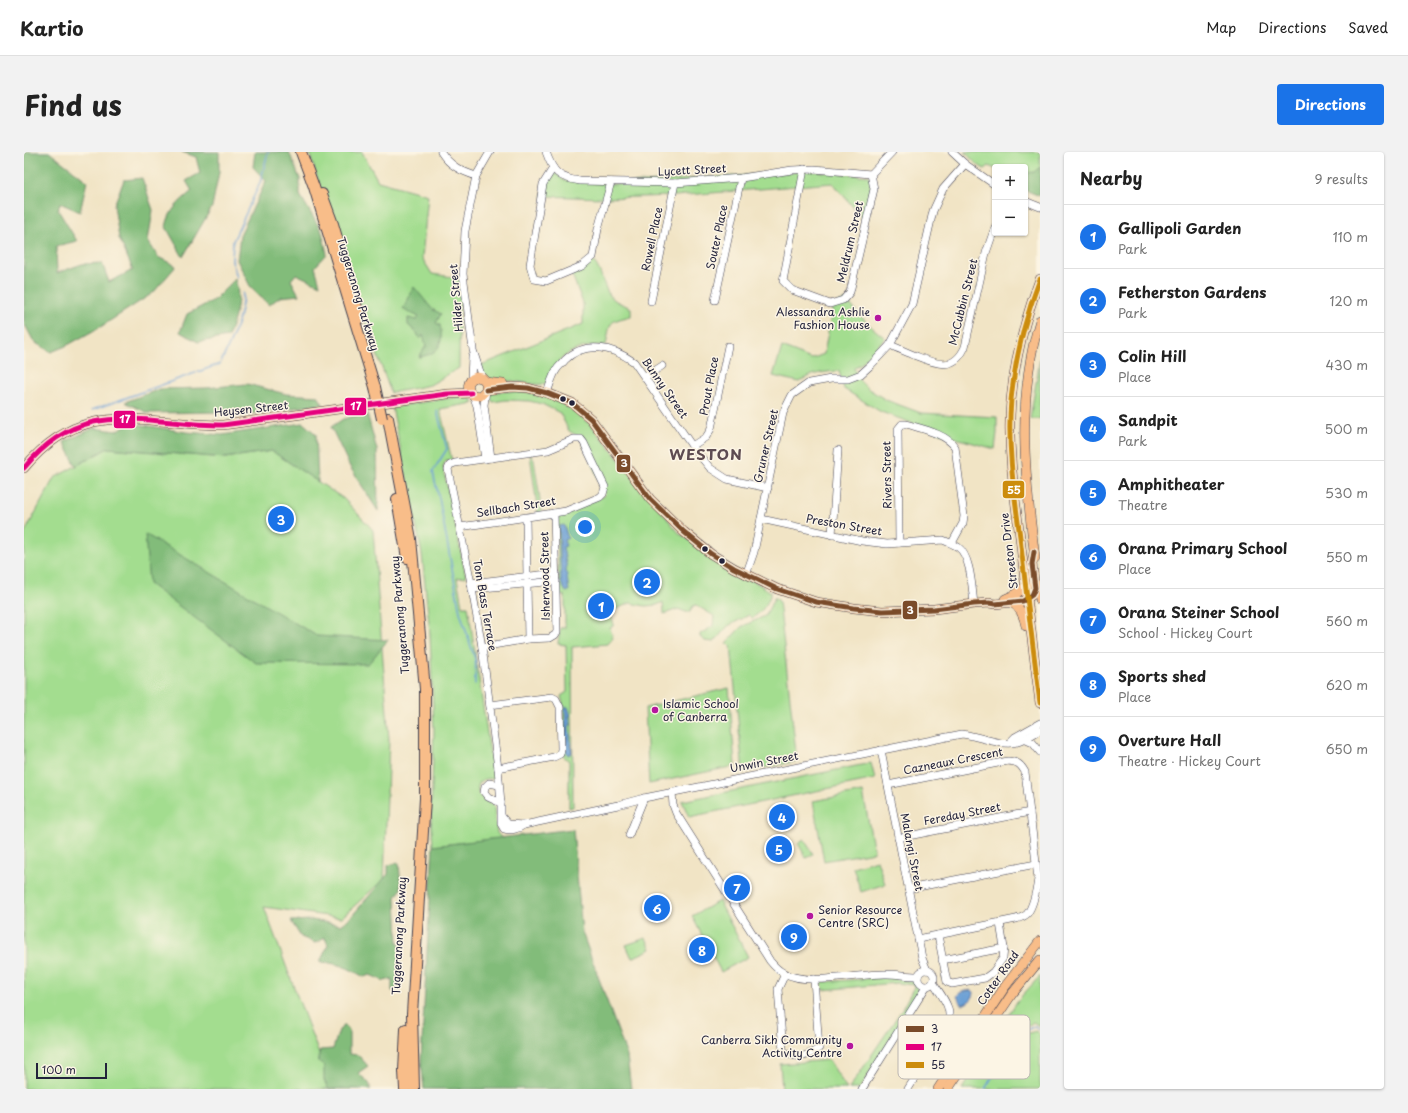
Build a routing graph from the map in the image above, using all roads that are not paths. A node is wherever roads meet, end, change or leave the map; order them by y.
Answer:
1 (301, 152) edge
2 (308, 152) edge
3 (441, 152) edge
4 (490, 152) edge
5 (546, 152) edge
6 (892, 152) edge
7 (952, 152) edge
8 (965, 164) junction
9 (553, 168) junction
10 (804, 169) junction
11 (871, 174) junction
12 (476, 176) junction
13 (741, 178) junction
14 (611, 182) junction
15 (675, 183) junction
16 (992, 183) edge
17 (1028, 202) edge
18 (1040, 207) edge
19 (992, 236) edge
20 (1040, 279) edge
21 (715, 300) dead end
22 (651, 301) dead end
23 (1040, 320) edge
24 (890, 345) junction
25 (728, 346) dead end
26 (473, 350) junction
27 (662, 366) dead end
28 (645, 377) junction
29 (470, 381) junction
30 (485, 386) junction
31 (378, 387) junction
32 (548, 390) junction
33 (447, 394) junction
34 (472, 394) junction
35 (385, 419) junction
36 (692, 446) junction
37 (838, 450) dead end
38 (488, 458) junction
39 (24, 468) edge
40 (768, 488) junction
41 (554, 514) junction
42 (526, 518) junction
43 (761, 519) junction
44 (460, 527) junction
45 (832, 535) junction
46 (899, 543) junction
47 (952, 543) junction
48 (1034, 552) junction
49 (746, 575) junction
50 (556, 577) junction
51 (527, 580) junction
52 (471, 586) junction
53 (1026, 586) junction
54 (1027, 598) junction
55 (1008, 600) junction
56 (1040, 600) edge
57 (974, 604) junction
58 (1040, 609) edge
59 (528, 639) junction
60 (482, 647) junction
61 (1034, 652) junction
62 (1040, 703) edge
63 (490, 705) junction
64 (1040, 723) edge
65 (1040, 730) edge
66 (1024, 739) junction
67 (1010, 742) junction
68 (881, 750) junction
69 (1040, 752) edge
70 (498, 768) junction
71 (500, 785) junction
72 (888, 785) junction
73 (672, 792) junction
74 (644, 798) junction
75 (501, 803) junction
76 (1030, 812) junction
77 (502, 817) joint
78 (628, 835) dead end
79 (898, 838) junction
80 (1036, 864) junction
81 (908, 889) junction
82 (1000, 923) junction
83 (938, 935) junction
84 (918, 939) junction
85 (1040, 941) edge
86 (1004, 948) junction
87 (942, 960) junction
88 (1040, 960) edge
89 (784, 974) junction
90 (920, 976) junction
91 (814, 979) junction
92 (930, 985) junction
93 (917, 1002) junction
94 (909, 1015) edge
95 (950, 1015) edge
96 (986, 1015) edge
97 (998, 1015) edge
98 (898, 1032) edge
99 (914, 1079) edge
100 (945, 1079) edge
101 (955, 1079) edge
102 (404, 1089) edge
103 (414, 1089) edge
104 (862, 1089) edge
105 (908, 1089) edge
106 (938, 1089) edge
107 (948, 1089) edge

1 - 31 highway, Tuggeranong Parkway
2 - 31 highway, Tuggeranong Parkway
3 - 12 street
4 - 12 street, Hilder Street
5 - 9 street, Lycett Street
6 - 11 street
7 - 8 street
8 - 16 street
8 - 24 street, Gruner Street
9 - 14 street, Lycett Street
9 - 14 street
10 - 11 street, Lycett Street
10 - 11 street, Meldrum Street
10 - 13 street, Lycett Street
12 - 26 street, Hilder Street
13 - 15 street, Lycett Street
13 - 21 street, Souter Place
14 - 15 street, Lycett Street
15 - 22 street, Rowell Place
17 - 18 street
19 - 24 street, McCubbin Street
20 - 53 main road, Streeton Drive
23 - 48 main road
24 - 40 street, Gruner Street
25 - 36 street, Prout Place
26 - 29 street, Hilder Street
26 - 30 street, Hilder Street
27 - 28 street
28 - 32 street, Bunny Street
28 - 36 street, Bunny Street
29 - 30 main road, Heysen Street
29 - 33 main road, Heysen Street
29 - 34 main road
30 - 32 main road, Heysen Street
30 - 34 main road, Heysen Street
30 - 38 street
31 - 35 highway, Tuggeranong Parkway
32 - 49 main road, Heysen Street
33 - 34 main road, Heysen Street
33 - 39 main road, Heysen Street
34 - 38 street
35 - 102 highway, Tuggeranong Parkway
35 - 103 highway, Tuggeranong Parkway
36 - 40 street, Bunny Street
37 - 45 street
38 - 41 street, Sellbach Street
38 - 44 street, Tom Bass Terrace
40 - 43 street, Gruner Street
41 - 42 street, Sellbach Street
41 - 50 street, Isherwood Street
42 - 44 street, Sellbach Street
42 - 51 street
43 - 45 street, Preston Street
43 - 49 street, Gruner Street
44 - 52 street, Tom Bass Terrace
45 - 46 street, Preston Street
46 - 47 street, Preston Street
46 - 47 street, Rivers Street
47 - 57 street
48 - 54 main road
48 - 56 main road
49 - 57 main road, Heysen Street
50 - 51 street
50 - 59 street, Isherwood Street
51 - 52 street
51 - 59 street
52 - 60 street, Tom Bass Terrace
53 - 54 main road, Streeton Drive
53 - 55 main road
54 - 55 main road, Heysen Street
54 - 58 main road
54 - 61 main road, Streeton Drive
55 - 57 main road, Heysen Street
55 - 61 main road
59 - 60 street, Isherwood Street
60 - 63 street, Tom Bass Terrace
61 - 62 main road, Streeton Drive
63 - 70 street, Tom Bass Terrace
63 - 70 street
64 - 67 street
65 - 66 street, Unwin Street
66 - 67 street, Unwin Street
66 - 69 street
67 - 68 street, Unwin Street
68 - 72 street, Malangi Street
68 - 73 street, Unwin Street
70 - 71 street, Tom Bass Terrace
71 - 75 street, Tom Bass Terrace
71 - 75 street
72 - 76 street, Cazneaux Crescent
72 - 79 street, Malangi Street
73 - 74 street, Unwin Street
73 - 89 street
74 - 77 street, Unwin Street
74 - 78 street
75 - 77 street, Tom Bass Terrace
76 - 79 street, Fereday Street
76 - 80 street, Cazneaux Crescent
79 - 81 street, Malangi Street
80 - 81 street
80 - 82 street, Cazneaux Crescent
81 - 84 street, Malangi Street
82 - 83 street, Cazneaux Crescent
82 - 86 street
83 - 84 street, Cazneaux Crescent
83 - 87 street
84 - 90 street, Malangi Street
85 - 96 main road, Cotter Road
86 - 87 street
86 - 87 street
88 - 97 main road, Cotter Road
89 - 91 street
89 - 91 street
90 - 91 street
90 - 92 street
90 - 92 street, Malangi Street
90 - 93 street
92 - 93 street
92 - 95 street
93 - 94 street
98 - 104 street
99 - 105 street
100 - 106 main road, Cotter Road
101 - 107 main road, Cotter Road

